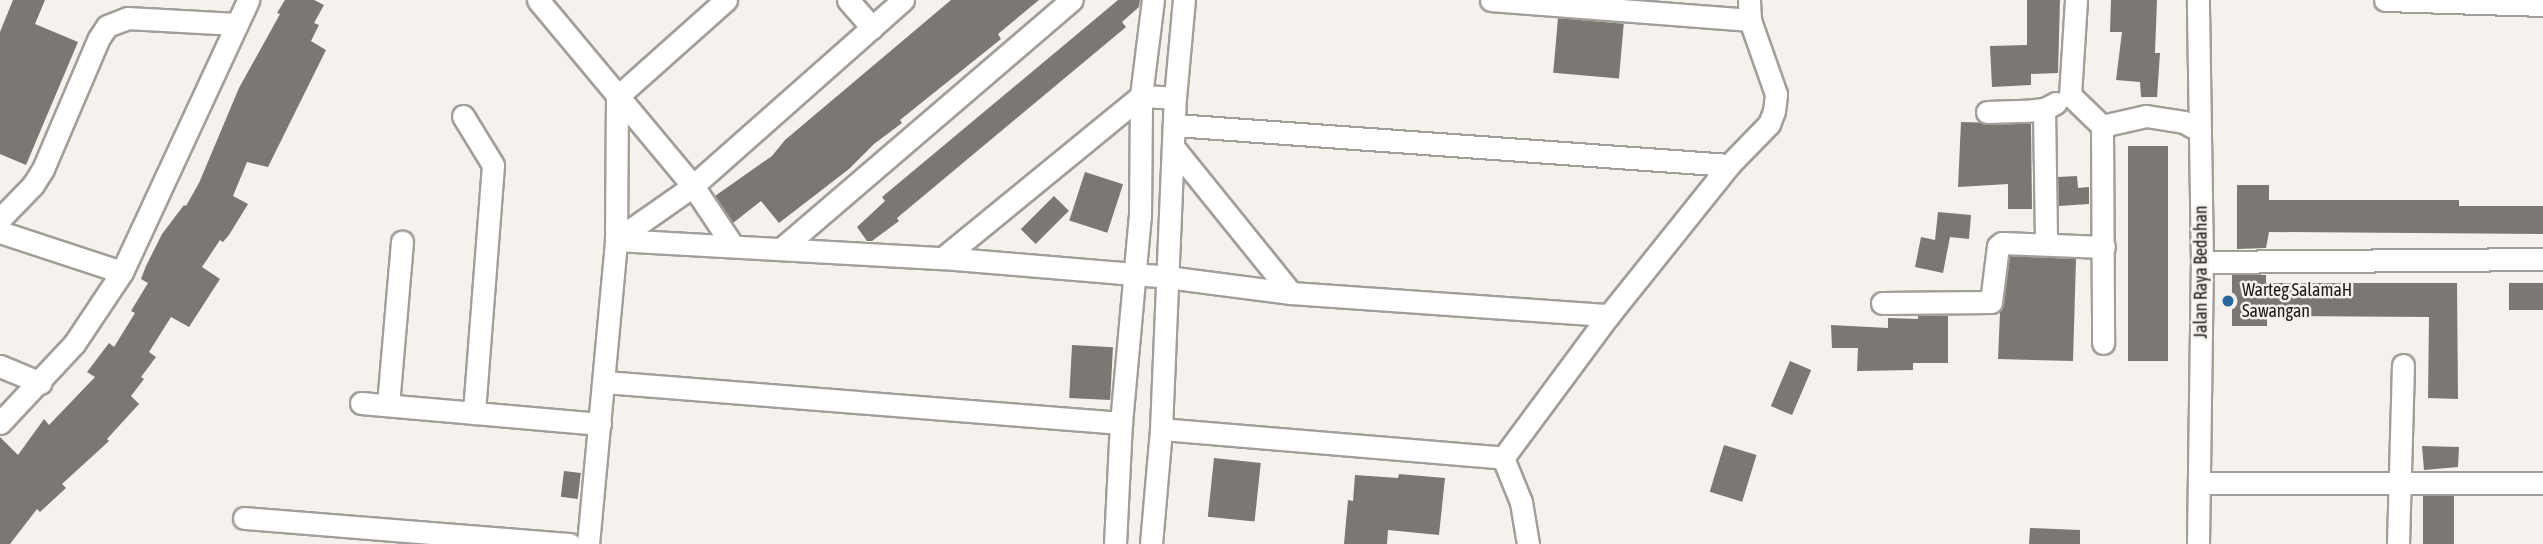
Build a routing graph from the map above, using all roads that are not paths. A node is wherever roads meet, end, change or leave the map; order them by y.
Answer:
1 (248, 0) edge
2 (538, 0) edge
3 (726, 0) edge
4 (848, 0) edge
5 (903, 0) edge
6 (1072, 0) edge
7 (1153, 0) edge
8 (1184, 0) edge
9 (1491, 0) edge
10 (2076, 0) edge
11 (2198, 0) edge
12 (2385, 0) edge
13 (2543, 5) edge
14 (1750, 10) edge
15 (234, 24) junction
16 (872, 28) junction
17 (2070, 95) junction
18 (1141, 96) junction
19 (617, 97) junction
20 (1175, 99) junction
21 (2044, 109) junction
22 (1987, 112) dead end
23 (463, 116) dead end
24 (1175, 125) junction
25 (2102, 126) junction
26 (2200, 131) junction
27 (1174, 148) junction
28 (1729, 165) junction
29 (693, 186) junction
30 (0, 219) edge
31 (0, 232) edge
32 (616, 240) junction
33 (402, 242) dead end
34 (2046, 243) junction
35 (733, 246) junction
36 (2104, 247) junction
37 (781, 249) junction
38 (943, 258) junction
39 (2543, 259) edge
40 (2202, 262) junction
41 (122, 272) junction
42 (1137, 274) junction
43 (1167, 277) junction
44 (1291, 293) junction
45 (1882, 303) dead end
46 (1609, 315) junction
47 (2103, 343) dead end
48 (0, 366) edge
49 (2403, 366) dead end
50 (41, 383) junction
51 (605, 383) junction
52 (361, 403) dead end
53 (388, 405) junction
54 (474, 413) junction
55 (0, 423) edge
56 (1121, 423) junction
57 (600, 424) junction
58 (1161, 429) junction
59 (1503, 458) junction
60 (2199, 483) junction
61 (2543, 483) edge
62 (2398, 485) junction
63 (244, 518) dead end
64 (570, 544) edge
65 (588, 544) edge
66 (1115, 544) edge
67 (1151, 544) edge
68 (1528, 544) edge
69 (2198, 544) edge
70 (2398, 544) edge

1 - 15 street
2 - 19 street
3 - 19 street
4 - 16 street
5 - 16 street
6 - 37 street
7 - 18 street
8 - 20 street
9 - 14 street
10 - 17 street
11 - 26 street, Jalan Raya Bedahan
12 - 13 street
14 - 28 street
15 - 30 street
15 - 41 street
16 - 29 street
17 - 21 street
17 - 25 street
18 - 20 street
18 - 38 street
18 - 42 street
19 - 29 street
19 - 32 street
20 - 24 street
21 - 22 street
21 - 34 street
23 - 54 street
24 - 27 street
24 - 28 street
25 - 26 street
25 - 36 street
26 - 40 street, Jalan Raya Bedahan
27 - 43 street
27 - 44 street
28 - 46 street
29 - 32 street
29 - 35 street
31 - 41 street
32 - 35 street
32 - 51 street
33 - 53 street
34 - 36 street
34 - 45 street
35 - 37 street
36 - 47 street
37 - 38 street
38 - 42 street
39 - 40 street
40 - 60 street, Jalan Raya Bedahan
41 - 50 street
42 - 43 street
42 - 56 street
43 - 44 street
43 - 58 street
44 - 46 street
46 - 59 street
48 - 50 street
49 - 62 street
50 - 55 street
51 - 56 street
51 - 57 street
52 - 53 street
53 - 54 street
54 - 57 street
56 - 66 street
57 - 65 street
58 - 59 street
58 - 67 street
59 - 68 street
60 - 62 street
60 - 69 street, Jalan Raya Bedahan
61 - 62 street
62 - 70 street
63 - 64 street

